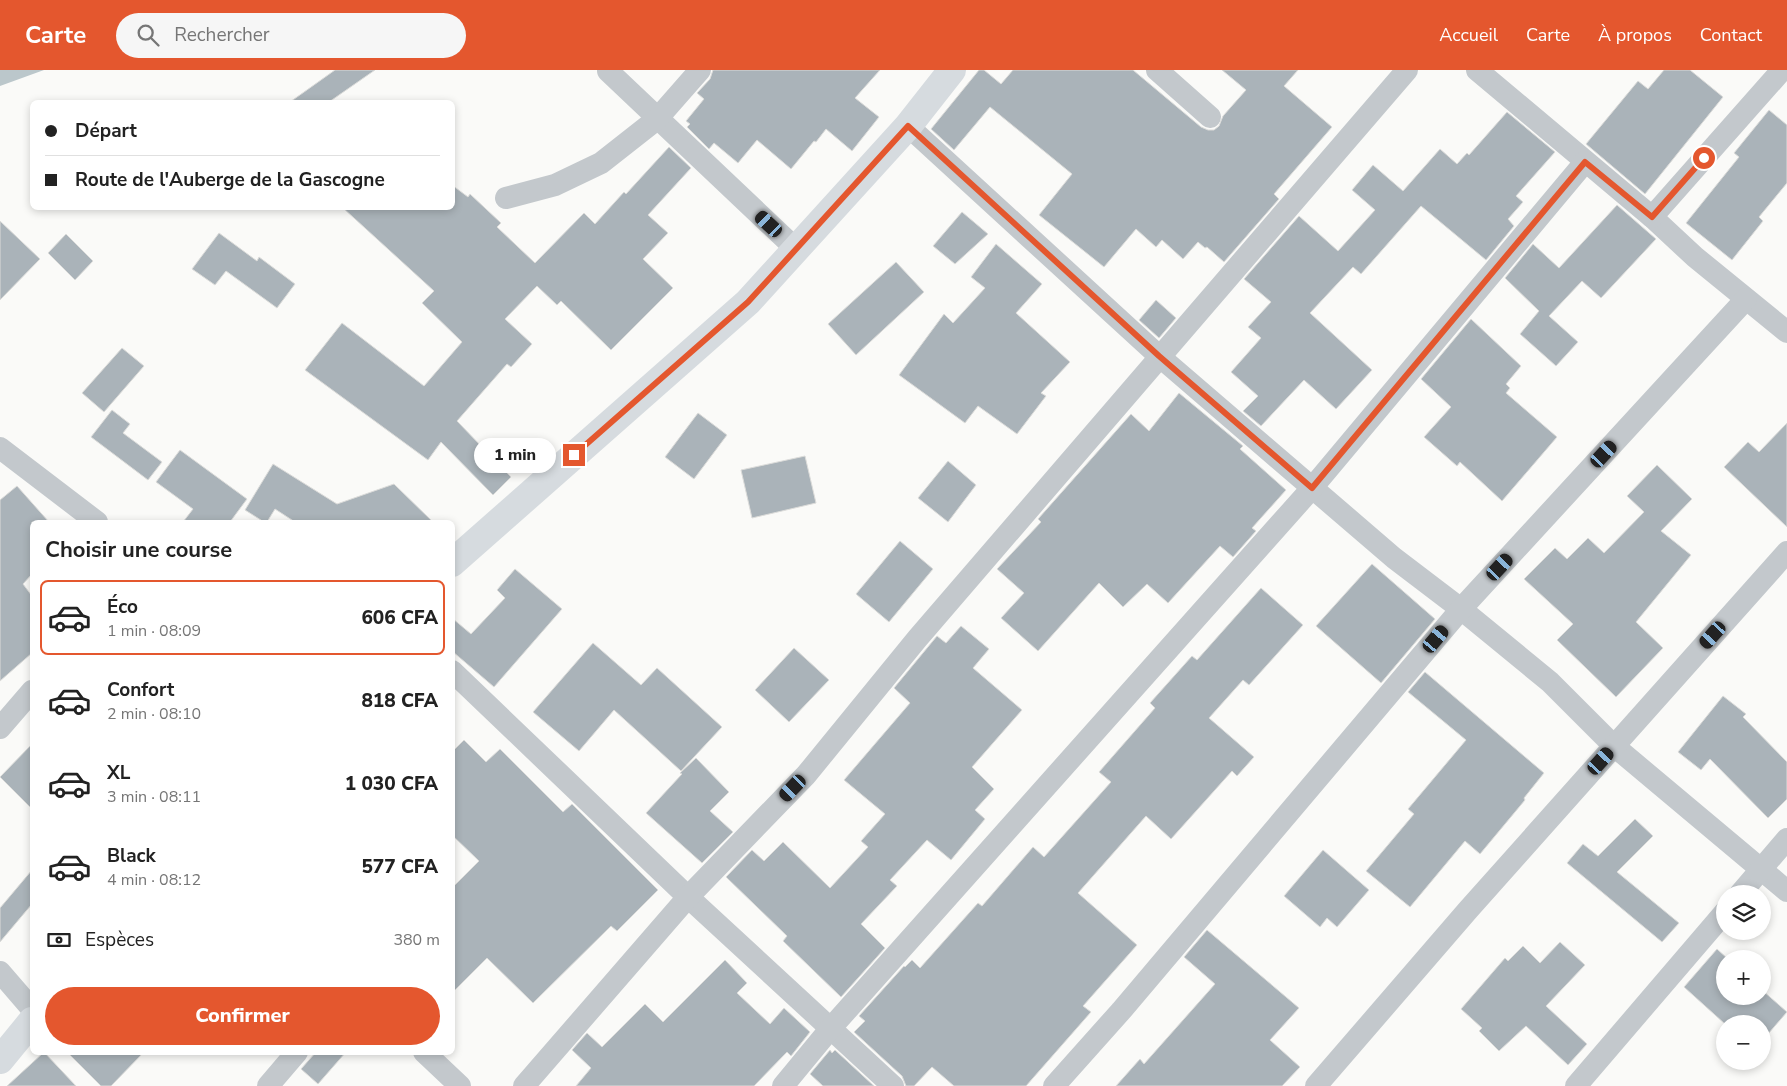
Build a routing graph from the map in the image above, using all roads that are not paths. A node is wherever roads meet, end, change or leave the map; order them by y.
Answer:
1 (700, 70) edge
2 (952, 70) edge
3 (1157, 70) edge
4 (1407, 70) edge
5 (1477, 70) edge
6 (1782, 70) edge
7 (608, 71) dead end
8 (1210, 117) dead end
9 (656, 119) junction
10 (908, 126) junction
11 (1585, 162) junction
12 (506, 198) dead end
13 (1652, 217) junction
14 (797, 250) junction
15 (1746, 299) junction
16 (1787, 332) edge
17 (1159, 356) junction
18 (0, 448) edge
19 (1312, 488) junction
20 (93, 520) edge
21 (1787, 552) edge
22 (455, 559) edge
23 (1461, 609) junction
24 (455, 674) edge
25 (30, 693) edge
26 (0, 728) edge
27 (1614, 746) junction
28 (1787, 839) edge
29 (1761, 870) junction
30 (1748, 885) edge
31 (1787, 891) edge
32 (688, 897) junction
33 (1716, 923) edge
34 (0, 972) edge
35 (30, 1007) edge
36 (30, 1022) edge
37 (830, 1029) junction
38 (294, 1055) edge
39 (427, 1055) edge
40 (0, 1060) edge
41 (268, 1086) edge
42 (460, 1086) edge
43 (524, 1086) edge
44 (783, 1086) edge
45 (893, 1086) edge
46 (1054, 1086) edge
47 (1316, 1086) edge
48 (1576, 1086) edge

1 - 9 street
2 - 10 street
3 - 8 street
4 - 17 street
5 - 11 street
6 - 13 street
7 - 9 street
9 - 12 street
9 - 14 street
10 - 14 street
10 - 17 street
11 - 13 street
11 - 19 street
13 - 15 street
14 - 22 street
15 - 16 street
15 - 23 street
17 - 19 street
17 - 32 street
18 - 20 street
19 - 23 street
19 - 37 street
21 - 27 street
23 - 27 street
23 - 46 street
24 - 32 street
25 - 26 street
27 - 29 street
27 - 47 street
28 - 29 street
29 - 30 street
29 - 31 street
32 - 37 street
32 - 43 street
33 - 48 street
34 - 35 street
36 - 40 street
37 - 44 street
37 - 45 street
38 - 41 street
39 - 42 street

